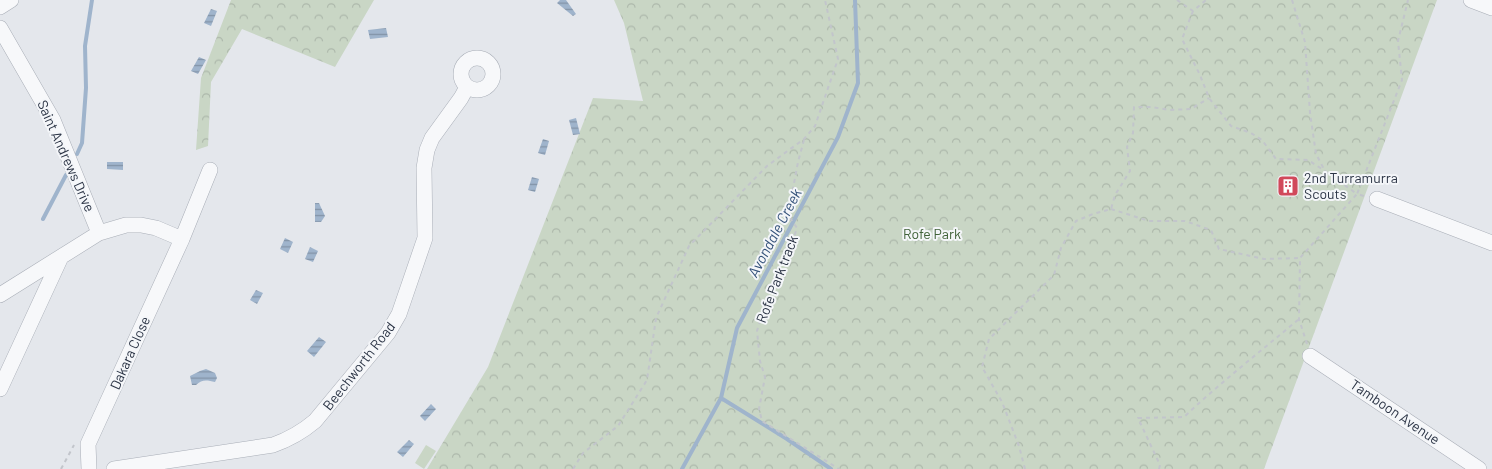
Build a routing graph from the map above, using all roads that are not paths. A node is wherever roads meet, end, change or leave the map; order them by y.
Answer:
1 (11, 0) edge
2 (1472, 0) edge
3 (0, 7) edge
4 (1492, 8) edge
5 (0, 28) edge
6 (467, 87) dead end
7 (210, 170) dead end
8 (1376, 199) road end
9 (99, 233) junction
10 (182, 239) junction
11 (1492, 243) edge
12 (61, 257) junction
13 (0, 295) edge
14 (1310, 356) road end
15 (0, 389) edge
16 (89, 469) edge
17 (114, 469) edge
18 (1479, 469) edge

1 - 3 street
2 - 4 street
5 - 9 street, Saint Andrews Drive
6 - 17 street, Beechworth Road
7 - 10 street, Dakara Close
8 - 11 street
9 - 10 street
9 - 12 street
10 - 16 street, Dakara Close
12 - 13 street
12 - 15 street
14 - 18 street, Tamboon Avenue

